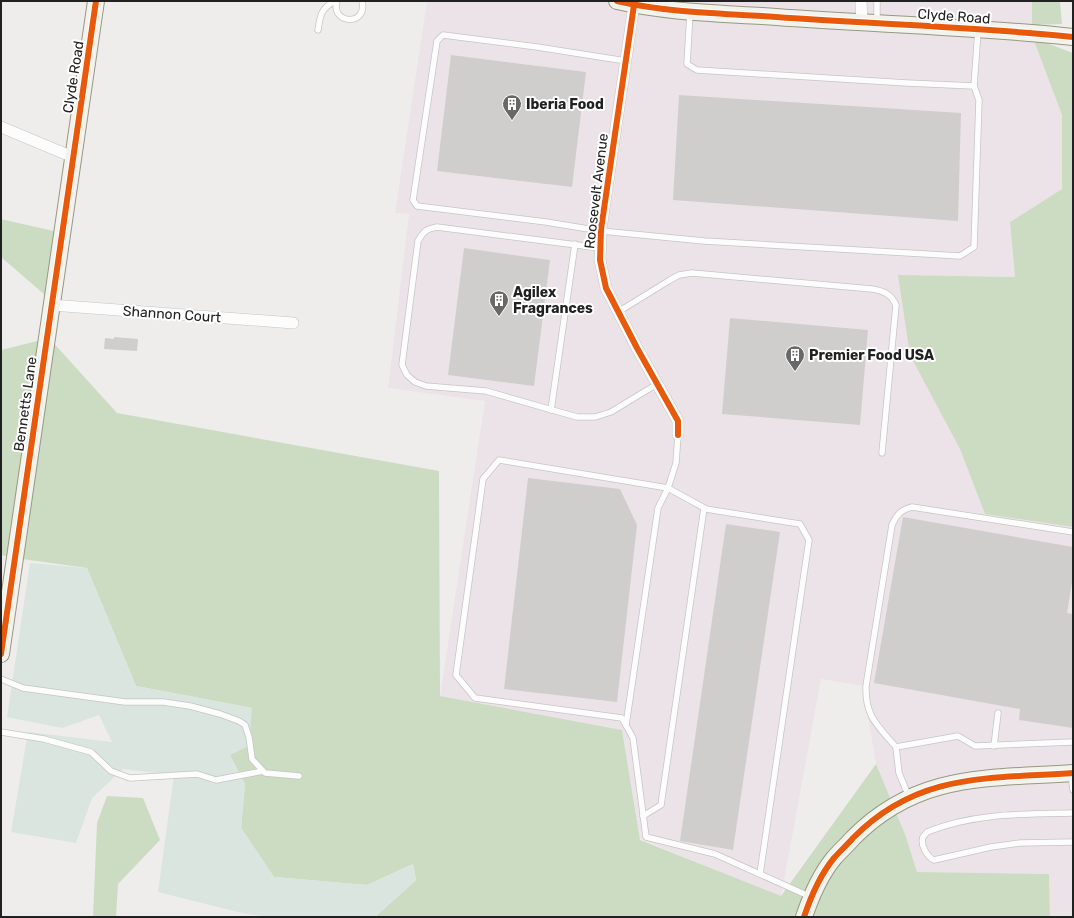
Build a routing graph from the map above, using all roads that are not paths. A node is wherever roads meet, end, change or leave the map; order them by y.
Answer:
1 (96, 1) edge
2 (336, 1) edge
3 (362, 1) edge
4 (617, 1) edge
5 (861, 1) edge
6 (878, 1) edge
7 (634, 5) junction
8 (690, 11) junction
9 (869, 22) junction
10 (978, 29) junction
11 (318, 30) dead end
12 (1073, 37) edge
13 (626, 61) junction
14 (974, 86) junction
15 (1, 127) edge
16 (73, 157) junction
17 (601, 231) junction
18 (575, 244) junction
19 (600, 248) junction
20 (51, 305) junction
21 (618, 312) junction
22 (293, 323) dead end
23 (657, 384) junction
24 (551, 410) junction
25 (678, 435) joint
26 (882, 453) dead end
27 (668, 488) junction
28 (704, 508) junction
29 (1073, 532) edge
30 (1, 654) edge
31 (1, 679) edge
32 (998, 714) dead end
33 (626, 725) junction
34 (1, 732) edge
35 (1073, 742) edge
36 (994, 746) junction
37 (896, 747) junction
38 (263, 771) junction
39 (1072, 773) edge
40 (299, 776) dead end
41 (1073, 790) edge
42 (909, 797) junction
43 (1073, 813) edge
44 (643, 816) junction
45 (1073, 842) edge
46 (760, 874) junction
47 (811, 897) junction
48 (804, 917) edge

1 - 16 street, Clyde Road
2 - 3 lane
2 - 11 lane
4 - 7 street, Clyde Road
5 - 9 street
6 - 9 lane
7 - 8 street, Clyde Road
7 - 13 street, Roosevelt Avenue
8 - 9 street, Clyde Road
8 - 14 lane
9 - 10 street, Clyde Road
10 - 12 street, Clyde Road
10 - 14 lane
13 - 17 street, Roosevelt Avenue
13 - 17 lane
14 - 17 lane
15 - 16 street
16 - 20 street, Bennetts Lane
17 - 19 street, Roosevelt Avenue
18 - 19 lane
18 - 24 lane
18 - 24 lane
19 - 21 street, Roosevelt Avenue
20 - 22 street, Shannon Court
20 - 30 street, Bennetts Lane
21 - 23 street, Roosevelt Avenue
21 - 26 lane
23 - 24 lane
23 - 25 street, Roosevelt Avenue
25 - 27 lane
27 - 28 lane
27 - 33 lane
27 - 33 lane
28 - 44 lane
28 - 46 lane
29 - 37 lane
31 - 38 lane
32 - 36 lane
33 - 44 lane
34 - 38 lane
35 - 36 lane
36 - 37 lane
37 - 42 lane
38 - 40 lane
39 - 41 lane
39 - 42 street
42 - 47 street
43 - 45 lane
44 - 46 lane
46 - 47 lane
47 - 48 street

